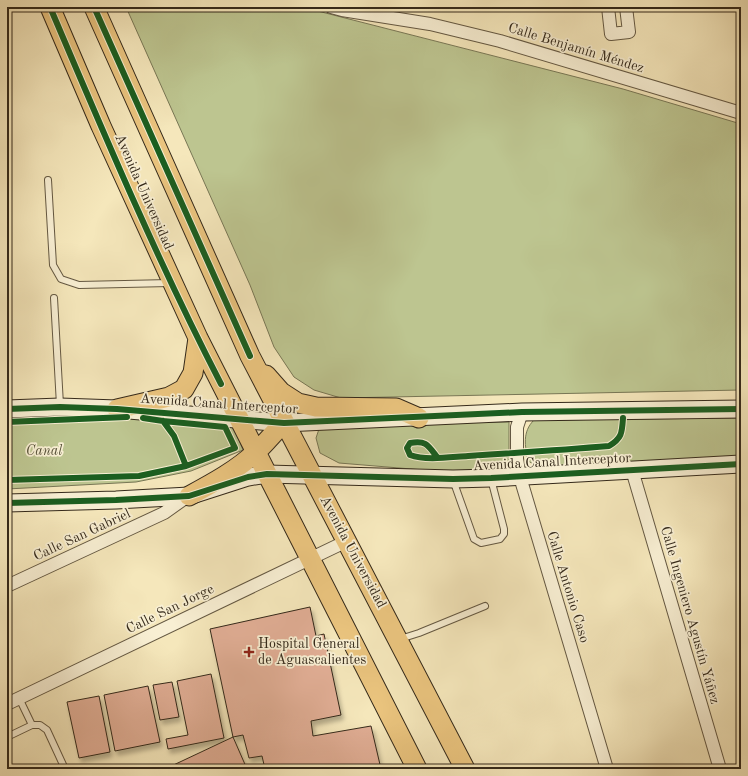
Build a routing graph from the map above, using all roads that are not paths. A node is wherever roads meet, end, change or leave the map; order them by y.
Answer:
1 (50, 7) edge
2 (94, 7) edge
3 (330, 7) edge
4 (608, 7) edge
5 (626, 7) edge
6 (741, 113) edge
7 (48, 180) dead end
8 (171, 282) junction
9 (54, 298) dead end
10 (198, 338) junction
11 (250, 356) junction
12 (60, 407) junction
13 (7, 409) edge
14 (116, 409) junction
15 (741, 409) edge
16 (522, 412) junction
17 (419, 418) junction
18 (240, 420) junction
19 (284, 423) junction
20 (256, 452) junction
21 (741, 464) edge
22 (632, 470) junction
23 (267, 474) junction
24 (312, 475) junction
25 (520, 477) junction
26 (491, 478) junction
27 (453, 479) junction
28 (190, 496) junction
29 (7, 504) edge
30 (348, 541) junction
31 (310, 558) junction
32 (7, 586) edge
33 (485, 606) dead end
34 (398, 639) junction
35 (19, 698) junction
36 (7, 704) edge
37 (32, 725) junction
38 (7, 737) edge
39 (65, 769) edge
40 (416, 769) edge
41 (465, 769) edge
42 (607, 769) edge
43 (720, 769) edge

1 - 8 main road, Avenida Universidad
2 - 11 main road, Avenida Universidad
3 - 6 street, Calle Benjamín Méndez
4 - 5 street
7 - 8 lane
8 - 10 main road, Avenida Universidad
9 - 12 lane
10 - 14 main road
10 - 18 main road, Avenida Universidad
11 - 17 main road
11 - 19 main road, Avenida Universidad
12 - 13 main road, Avenida Canal Interceptor
12 - 14 main road, Avenida Canal Interceptor
14 - 18 main road, Avenida Canal Interceptor
15 - 16 main road, Avenida Canal Interceptor
16 - 17 main road, Avenida Canal Interceptor
16 - 25 street, Calle Antonio Caso
17 - 19 main road, Avenida Canal Interceptor
18 - 19 main road, Avenida Canal Interceptor
18 - 20 main road, Avenida Universidad
19 - 20 main road
19 - 24 main road, Avenida Universidad
20 - 23 main road, Avenida Universidad
20 - 28 main road
21 - 22 main road, Avenida Canal Interceptor
22 - 25 main road, Avenida Canal Interceptor
22 - 43 street, Calle Ingeniero Agustín Yáñez
23 - 24 main road, Avenida Canal Interceptor
23 - 28 main road, Avenida Canal Interceptor
23 - 31 main road, Avenida Universidad
24 - 27 main road, Avenida Canal Interceptor
24 - 30 main road, Avenida Universidad
25 - 26 main road, Avenida Canal Interceptor
25 - 42 street, Calle Antonio Caso
26 - 27 main road, Avenida Canal Interceptor
26 - 27 lane
28 - 29 main road, Avenida Canal Interceptor
28 - 32 street, Calle San Gabriel
30 - 31 street, Calle San Jorge
30 - 34 main road, Avenida Universidad
31 - 35 street, Calle San Jorge
31 - 40 main road, Avenida Universidad
33 - 34 lane
34 - 41 main road, Avenida Universidad
35 - 36 street, Calle San Jorge
35 - 37 lane
37 - 38 lane
37 - 39 lane

